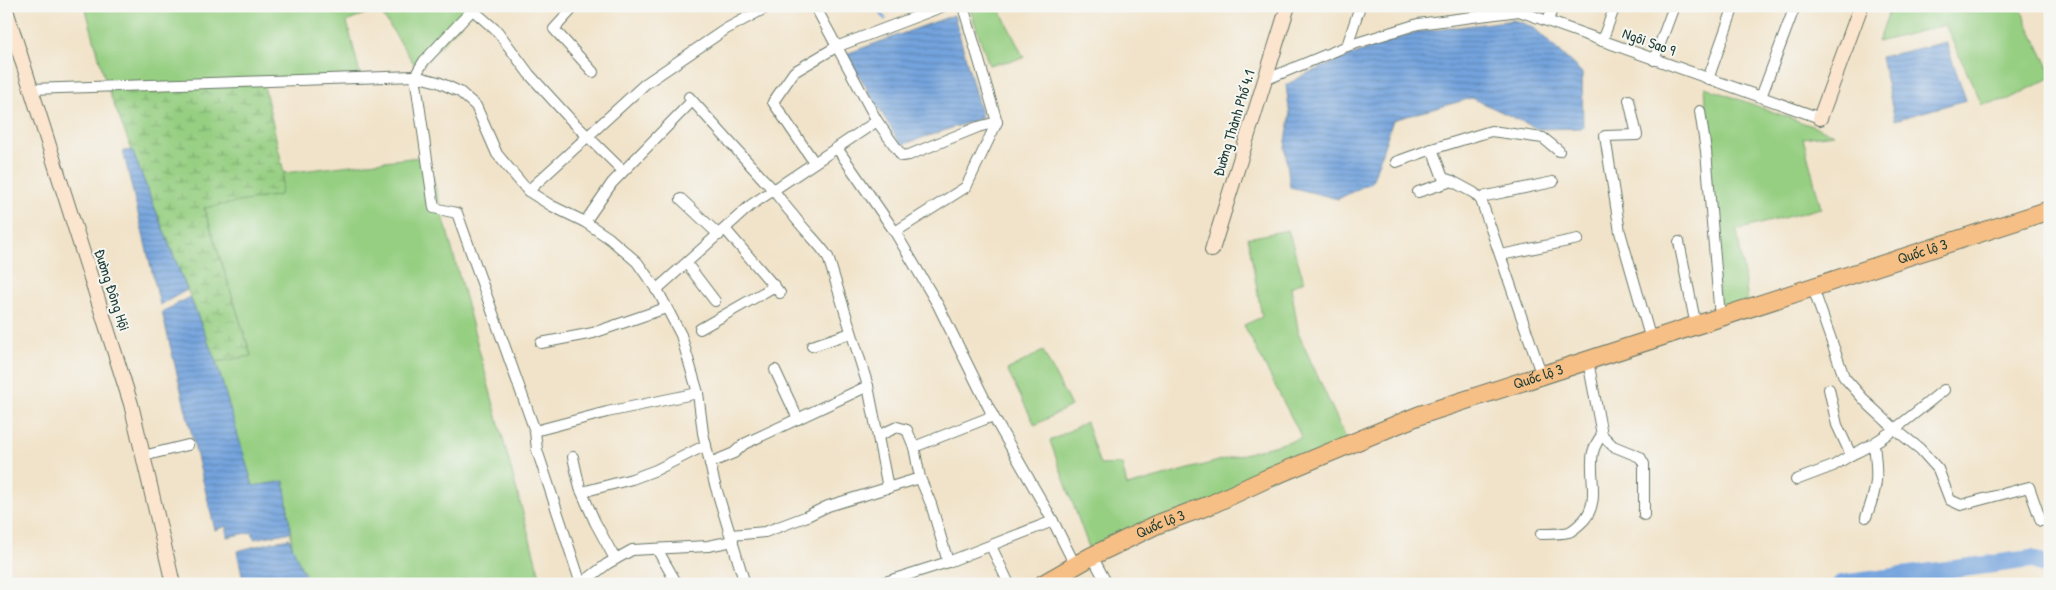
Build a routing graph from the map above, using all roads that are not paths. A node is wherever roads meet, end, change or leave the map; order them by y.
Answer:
1 (575, 6) edge
2 (769, 6) edge
3 (815, 6) edge
4 (944, 6) edge
5 (963, 6) edge
6 (1288, 6) edge
7 (1360, 6) edge
8 (1553, 6) edge
9 (1615, 6) edge
10 (1674, 6) edge
11 (1734, 6) edge
12 (1795, 6) edge
13 (1861, 6) edge
14 (474, 8) edge
15 (1484, 11) edge
16 (7, 18) edge
17 (1548, 22) junction
18 (1602, 41) junction
19 (1347, 46) junction
20 (836, 47) junction
21 (1654, 60) junction
22 (593, 72) dead end
23 (416, 76) junction
24 (1708, 79) junction
25 (1265, 80) junction
26 (31, 89) junction
27 (1761, 98) junction
28 (1628, 100) dead end
29 (1700, 111) dead end
30 (1820, 118) joint
31 (877, 120) junction
32 (997, 122) junction
33 (587, 137) junction
34 (838, 148) junction
35 (1432, 149) junction
36 (1559, 151) dead end
37 (814, 162) junction
38 (1396, 162) dead end
39 (623, 171) junction
40 (1452, 181) junction
41 (1553, 182) dead end
42 (774, 189) junction
43 (528, 192) junction
44 (1418, 192) dead end
45 (681, 199) dead end
46 (1481, 200) junction
47 (2050, 210) edge
48 (585, 222) junction
49 (722, 232) junction
50 (894, 232) junction
51 (1578, 238) dead end
52 (1678, 242) dead end
53 (1212, 250) dead end
54 (1501, 255) junction
55 (687, 264) junction
56 (1813, 288) junction
57 (656, 290) junction
58 (715, 301) dead end
59 (666, 308) junction
60 (1720, 317) junction
61 (1696, 326) junction
62 (700, 329) dead end
63 (851, 332) junction
64 (1651, 340) junction
65 (541, 344) dead end
66 (812, 346) dead end
67 (1588, 361) junction
68 (775, 370) dead end
69 (1542, 376) junction
70 (868, 386) junction
71 (1828, 389) dead end
72 (1944, 390) dead end
73 (698, 393) junction
74 (993, 416) junction
75 (798, 419) junction
76 (1896, 430) junction
77 (535, 431) junction
78 (1602, 434) junction
79 (878, 436) junction
80 (188, 444) dead end
81 (706, 445) junction
82 (1874, 445) junction
83 (914, 447) junction
84 (1851, 455) junction
85 (143, 456) junction
86 (573, 457) dead end
87 (710, 463) junction
88 (920, 478) junction
89 (1796, 480) dead end
90 (888, 488) junction
91 (582, 492) junction
92 (1644, 515) dead end
93 (1866, 517) dead end
94 (1053, 521) junction
95 (2041, 521) dead end
96 (1541, 534) dead end
97 (732, 538) junction
98 (991, 546) junction
99 (657, 549) junction
100 (1092, 556) junction
101 (615, 560) junction
102 (948, 562) junction
103 (1075, 566) junction
104 (173, 584) edge
105 (581, 584) edge
106 (677, 584) edge
107 (745, 584) edge
108 (879, 584) edge
109 (1009, 584) edge
110 (1043, 584) edge
111 (1107, 584) edge

1 - 22 street
2 - 33 street
3 - 20 street
4 - 20 street
5 - 32 street
6 - 25 street, Đường Thành Phố 4.1
7 - 19 street
8 - 17 street
9 - 18 street
10 - 21 street
11 - 24 street
12 - 27 street
13 - 30 street
14 - 23 street
14 - 33 street
15 - 17 street, Ngôi Sao 9
15 - 19 street, Ngôi Sao 9
16 - 26 street, Đường Đông Hội
17 - 18 street, Ngôi Sao 9
18 - 21 street, Ngôi Sao 9
19 - 25 street, Ngôi Sao 9
20 - 31 street
20 - 37 street
21 - 24 street, Ngôi Sao 9
23 - 26 street
23 - 43 street
23 - 77 street
24 - 27 street, Ngôi Sao 9
25 - 53 street, Đường Thành Phố 4.1
26 - 85 street, Đường Đông Hội
27 - 30 street, Ngôi Sao 9
28 - 64 street
29 - 60 street
31 - 32 street
31 - 34 street
32 - 50 street
33 - 39 street
33 - 43 street
34 - 37 street
34 - 50 street
35 - 36 street
35 - 38 street
35 - 40 street
37 - 42 street
39 - 42 street
39 - 48 street
40 - 44 street
40 - 46 street
41 - 46 street
42 - 49 street
42 - 63 street
43 - 48 street
45 - 49 street
46 - 54 street
47 - 56 highway, Quốc lộ 3
48 - 57 street
49 - 55 street
49 - 62 street
50 - 74 street
51 - 54 street
52 - 61 street
54 - 69 street
55 - 57 street
55 - 58 street
56 - 60 highway, Quốc lộ 3
56 - 76 street
57 - 59 street
59 - 65 street
59 - 73 street
60 - 61 highway, Quốc lộ 3
61 - 64 highway, Quốc lộ 3
63 - 66 street
63 - 70 street
64 - 67 highway, Quốc lộ 3
67 - 69 highway, Quốc lộ 3
67 - 78 street
68 - 75 street
69 - 100 highway, Quốc lộ 3
70 - 75 street
70 - 79 street
71 - 84 street
72 - 76 street
73 - 77 street
73 - 81 street
74 - 83 street
74 - 94 street
75 - 87 street
76 - 82 street
76 - 95 street
77 - 105 street
78 - 92 street
78 - 96 street
79 - 83 street
79 - 90 street
80 - 85 street
81 - 87 street
81 - 91 street
82 - 84 street
82 - 93 street
83 - 88 street
84 - 89 street
85 - 104 street, Đường Đông Hội
86 - 91 street
87 - 97 street
88 - 90 street
88 - 102 street
90 - 97 street
91 - 101 street
94 - 98 street
94 - 103 street
97 - 99 street
97 - 107 street
98 - 102 street
98 - 109 street
99 - 101 street
99 - 106 street
100 - 103 highway, Quốc lộ 3
100 - 111 street
101 - 105 street
102 - 108 street
103 - 110 highway, Quốc lộ 3

